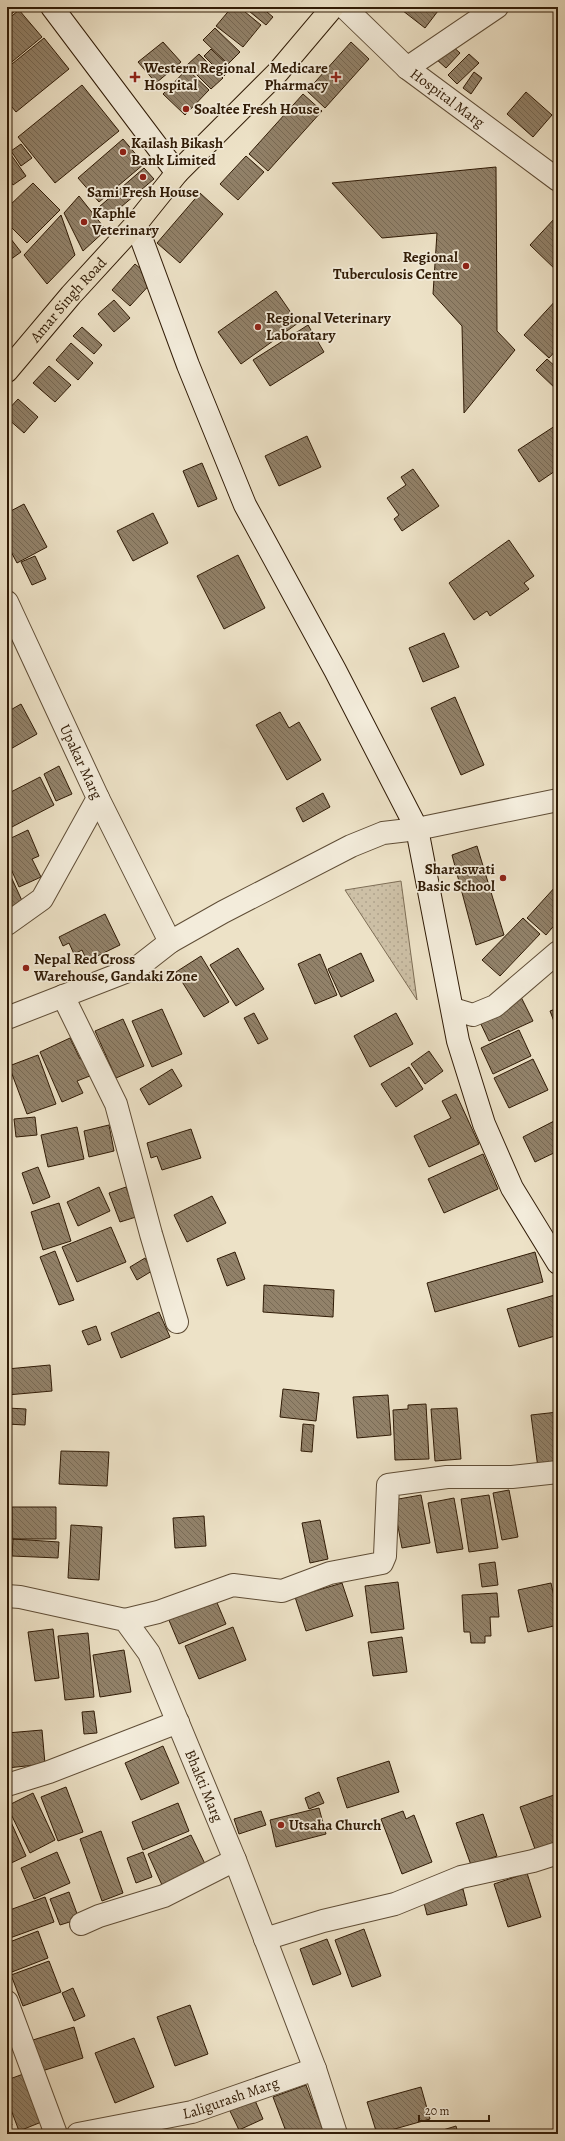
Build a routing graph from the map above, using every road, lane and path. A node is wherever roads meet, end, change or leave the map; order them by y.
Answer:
1 (52, 7) edge
2 (333, 7) edge
3 (344, 7) edge
4 (497, 7) edge
5 (407, 68) junction
6 (177, 173) junction
7 (558, 180) edge
8 (136, 224) junction
9 (7, 371) edge
10 (7, 602) edge
11 (98, 798) junction
12 (558, 800) edge
13 (417, 829) junction
14 (7, 924) edge
15 (170, 942) junction
16 (558, 952) edge
17 (63, 996) junction
18 (453, 1009) junction
19 (7, 1018) edge
20 (558, 1263) edge
21 (178, 1322) dead end
22 (558, 1472) edge
23 (7, 1596) edge
24 (125, 1620) junction
25 (178, 1722) junction
26 (7, 1785) edge
27 (558, 1853) edge
28 (235, 1860) junction
29 (81, 1924) dead end
30 (265, 1939) junction
31 (7, 2002) edge
32 (315, 2069) junction
33 (56, 2134) edge
34 (78, 2134) edge
35 (336, 2134) edge

1 - 6 street
2 - 6 main road
3 - 5 street, Hospital Marg
4 - 5 street
5 - 7 street, Hospital Marg
6 - 8 main road, Amar Singh Road
8 - 9 main road, Amar Singh Road
8 - 13 street
10 - 11 street, Upakar Marg
11 - 14 street, Upakar Marg
11 - 15 street
12 - 13 street
13 - 15 street
13 - 18 street
15 - 17 street
16 - 18 street
17 - 19 street
17 - 21 street
18 - 20 street
22 - 24 street
23 - 24 street
24 - 25 street, Bhakti Marg
25 - 26 street
25 - 28 street, Bhakti Marg
27 - 30 street
28 - 29 street
28 - 30 street, Bhakti Marg
30 - 32 street, Bhakti Marg
31 - 33 street
32 - 34 street, Laligurash Marg
32 - 35 street

